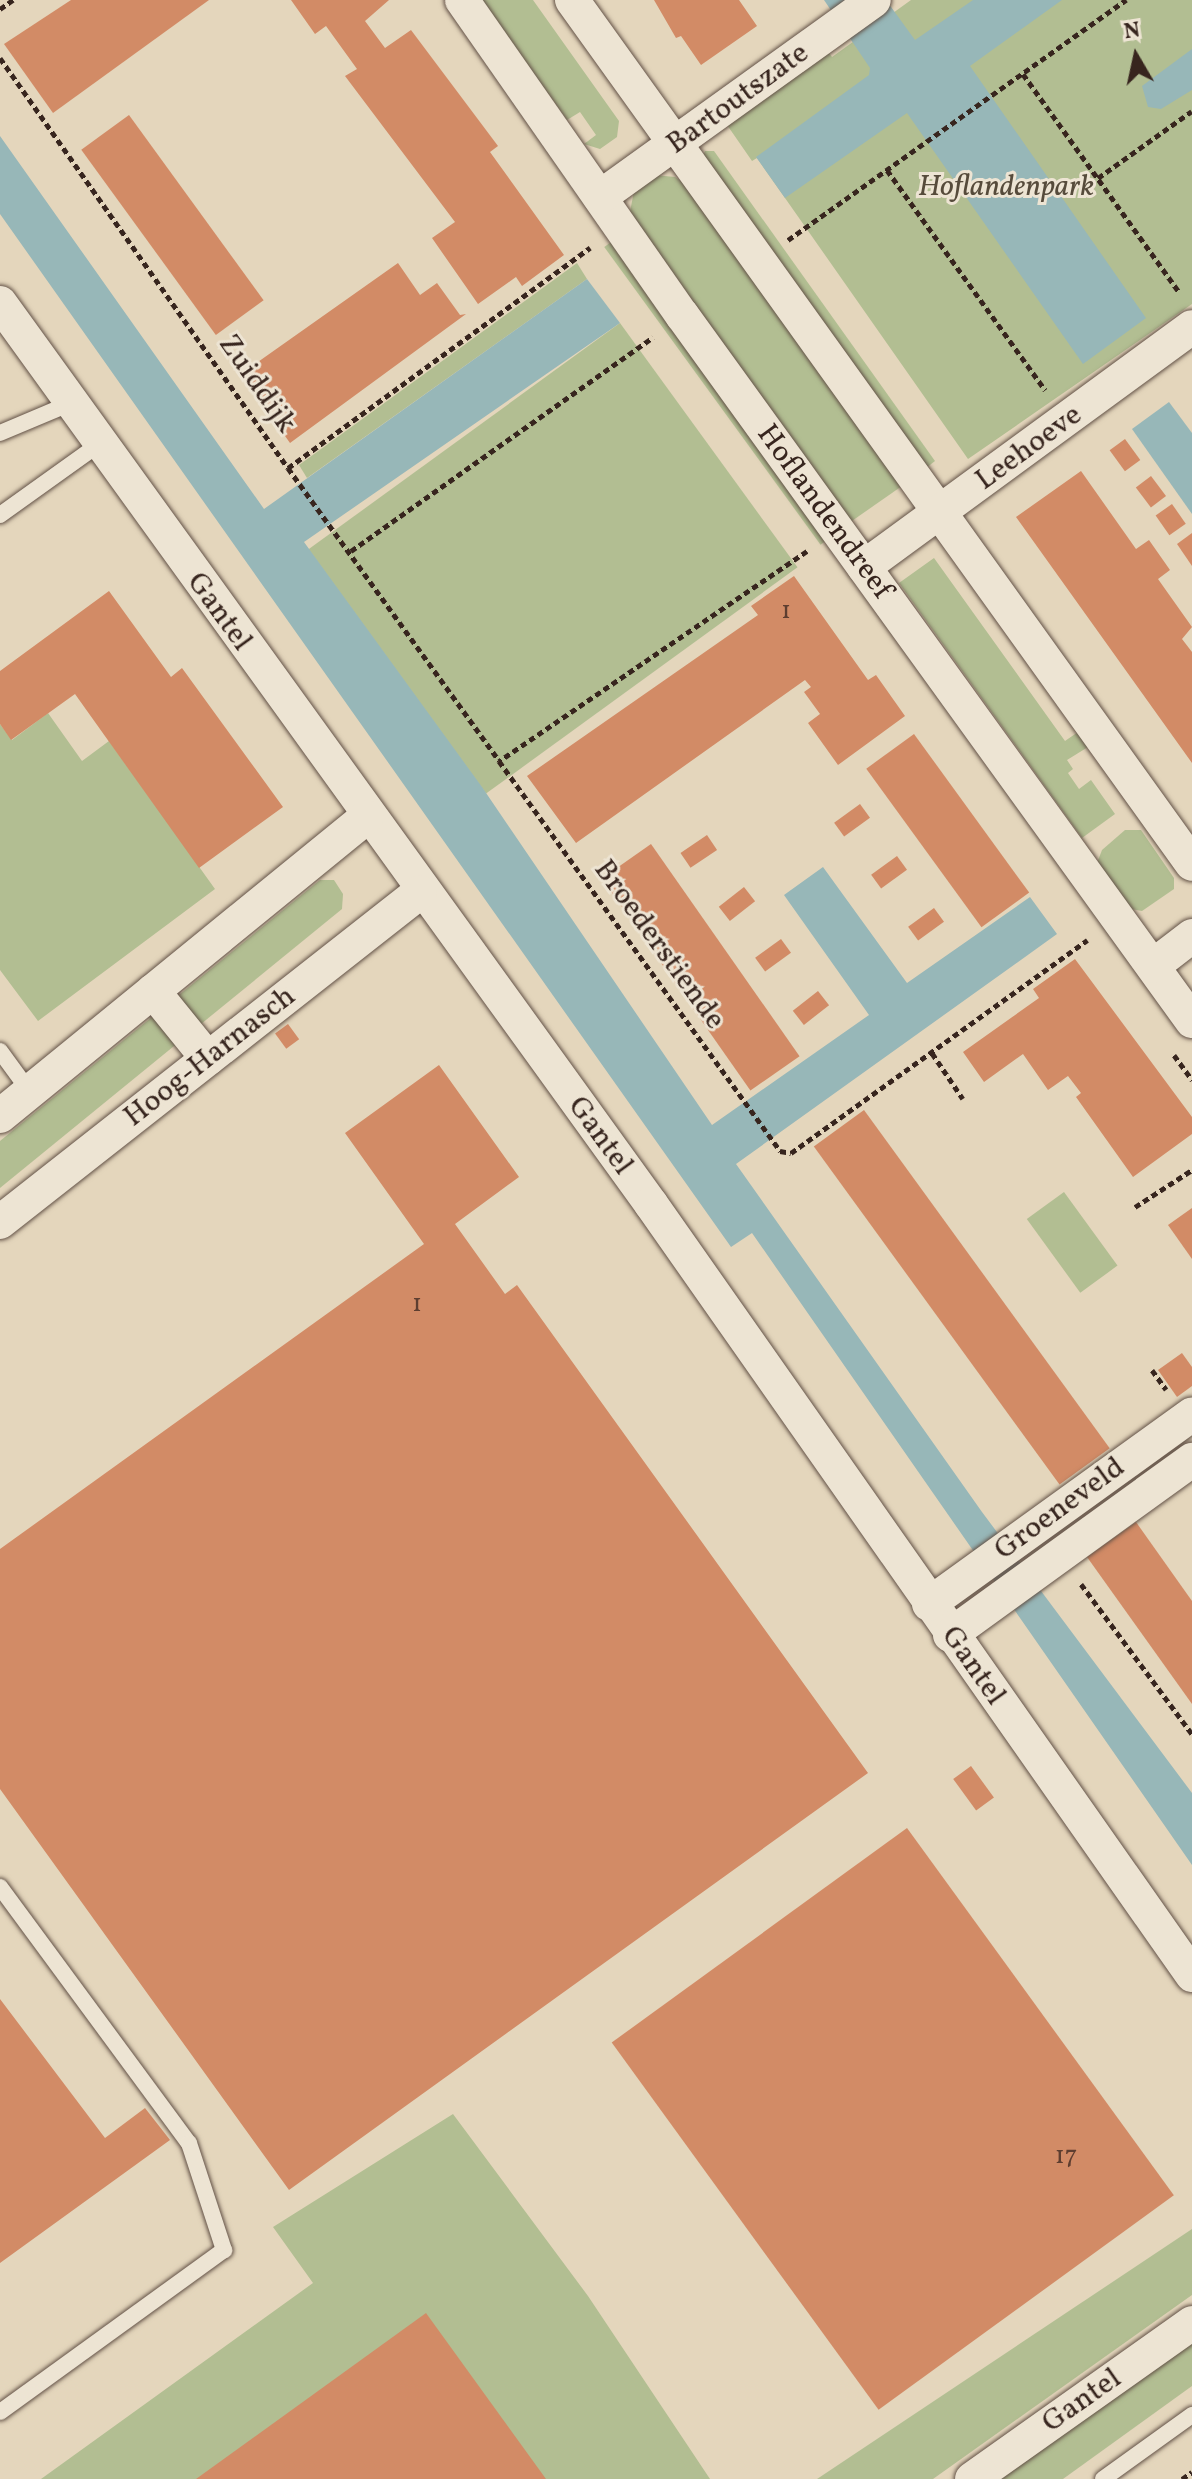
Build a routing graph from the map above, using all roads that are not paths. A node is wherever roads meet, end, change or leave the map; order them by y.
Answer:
1 (462, 0) edge
2 (572, 0) edge
3 (874, 0) edge
4 (677, 145) junction
5 (600, 197) junction
6 (0, 303) edge
7 (1188, 312) edge
8 (71, 403) junction
9 (0, 433) edge
10 (99, 444) junction
11 (940, 512) junction
12 (0, 515) edge
13 (864, 567) junction
14 (366, 817) junction
15 (1192, 864) edge
16 (420, 892) junction
17 (1192, 936) edge
18 (1153, 966) junction
19 (153, 991) junction
20 (1192, 1021) edge
21 (0, 1051) edge
22 (208, 1059) junction
23 (30, 1092) junction
24 (0, 1116) edge
25 (0, 1222) edge
26 (1192, 1414) edge
27 (1192, 1460) edge
28 (940, 1595) junction
29 (962, 1626) junction
30 (0, 1887) edge
31 (1192, 1975) edge
32 (1192, 2323) edge
33 (0, 2412) edge
34 (1192, 2415) edge
35 (972, 2479) edge
36 (1103, 2479) edge

1 - 5 street, Hoflandendreef
2 - 4 street
3 - 4 street, Bartoutszate
4 - 5 street, Bartoutszate
4 - 11 street
5 - 13 street, Hoflandendreef
6 - 8 street, Gantel
7 - 11 street, Leehoeve
8 - 9 lane
8 - 10 street, Gantel
10 - 12 lane
10 - 14 street, Gantel
11 - 13 street, Leehoeve
11 - 15 street
13 - 18 street, Hoflandendreef
14 - 16 street, Gantel
14 - 19 street
16 - 22 street, Hoog-Harnasch
16 - 28 street, Gantel
17 - 18 street
18 - 20 street, Hoflandendreef
19 - 22 street
19 - 23 street
21 - 23 lane
22 - 25 street, Hoog-Harnasch
23 - 24 street
26 - 28 street, Groeneveld
27 - 29 street, Groeneveld
28 - 29 street, Gantel
29 - 31 street, Gantel
30 - 33 lane
32 - 35 street, Gantel
34 - 36 lane

